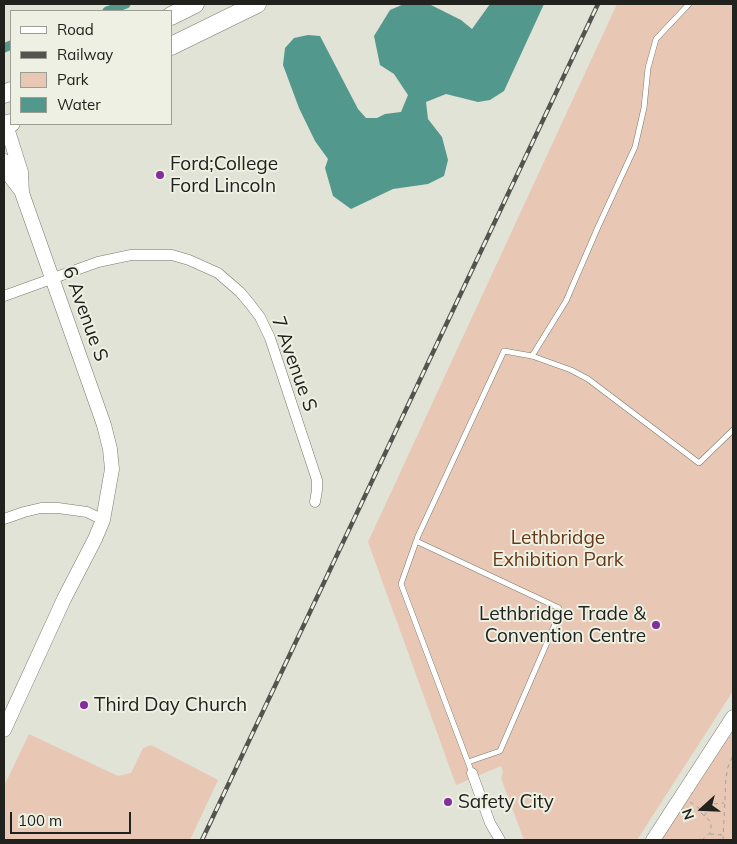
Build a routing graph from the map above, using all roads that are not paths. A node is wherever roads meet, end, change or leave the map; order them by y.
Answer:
1 (195, 4) edge
2 (257, 4) edge
3 (689, 4) edge
4 (172, 16) edge
5 (172, 46) edge
6 (6, 124) edge
7 (4, 162) edge
8 (22, 193) junction
9 (52, 278) junction
10 (4, 296) edge
11 (532, 356) junction
12 (733, 430) edge
13 (315, 502) dead end
14 (4, 519) edge
15 (103, 520) junction
16 (416, 541) junction
17 (733, 717) edge
18 (4, 730) edge
19 (468, 762) junction
20 (472, 773) joint
21 (500, 840) edge
22 (653, 840) edge

1 - 4 highway
2 - 5 highway
3 - 11 lane
6 - 8 street, 6 Avenue S
7 - 8 street, 6 Avenue S
8 - 9 street, 6 Avenue S
9 - 10 street, 7 Avenue S
9 - 13 street, 7 Avenue S
9 - 15 street, 6 Avenue S
11 - 12 lane
11 - 16 lane
14 - 15 street
15 - 18 street, 6 Avenue S
16 - 19 lane
16 - 19 lane
17 - 22 street
19 - 20 lane
20 - 21 street

